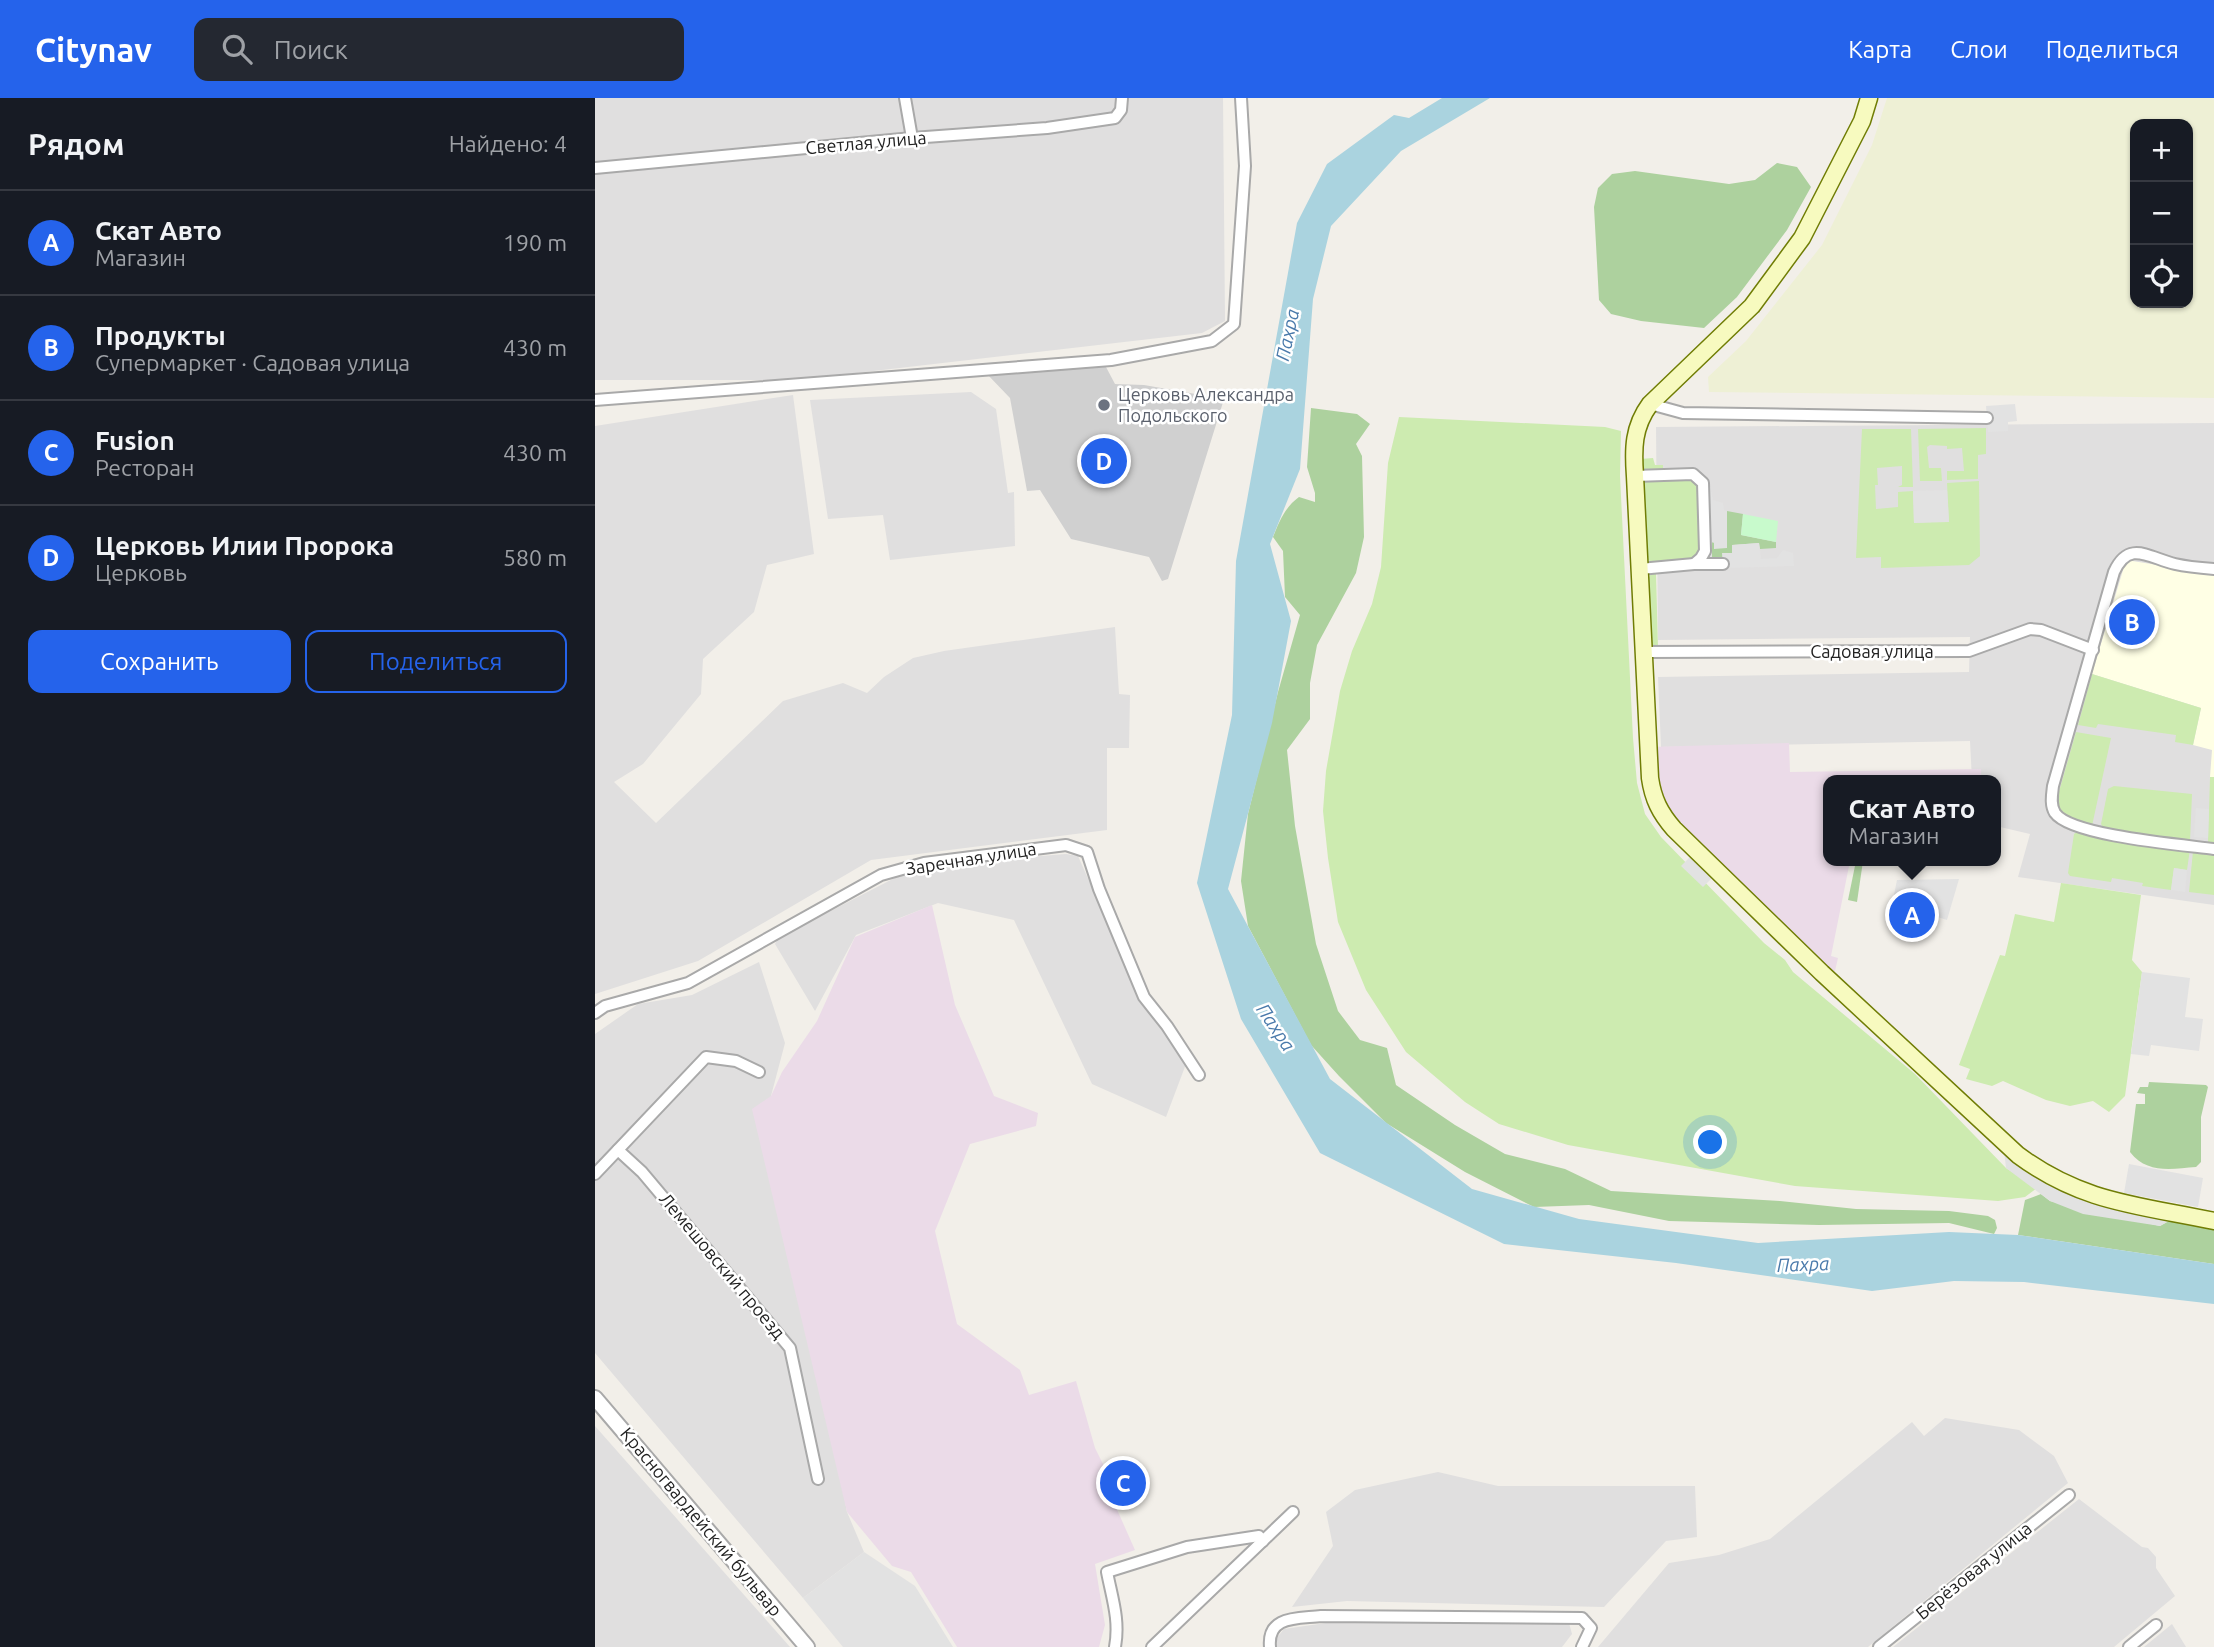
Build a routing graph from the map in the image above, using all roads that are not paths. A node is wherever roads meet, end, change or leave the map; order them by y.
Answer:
1 (905, 98) edge
2 (1122, 98) edge
3 (1241, 98) edge
4 (1869, 98) edge
5 (912, 138) junction
6 (595, 168) edge
7 (595, 400) edge
8 (1650, 404) junction
9 (1987, 418) dead end
10 (1635, 476) junction
11 (1694, 564) junction
12 (1723, 564) dead end
13 (1640, 569) junction
14 (2214, 569) edge
15 (2093, 650) junction
16 (1644, 652) junction
17 (2214, 849) edge
18 (595, 1013) edge
19 (759, 1072) dead end
20 (1199, 1075) dead end
21 (618, 1150) junction
22 (595, 1174) edge
23 (2214, 1220) edge
24 (595, 1398) edge
25 (818, 1479) dead end
26 (2069, 1495) dead end
27 (1293, 1512) dead end
28 (1263, 1541) junction
29 (2156, 1625) dead end
30 (807, 1647) edge
31 (1115, 1647) edge
32 (1152, 1647) edge
33 (1270, 1647) edge
34 (1582, 1647) edge
35 (1879, 1647) edge
36 (2129, 1647) edge

1 - 5 street
2 - 5 street, Светлая улица
3 - 7 street
4 - 8 main road
5 - 6 street, Светлая улица
8 - 9 street
8 - 10 main road
10 - 11 street
10 - 13 main road
11 - 12 street
11 - 13 street
13 - 16 main road
14 - 15 street
15 - 16 street, Садовая улица
15 - 17 street
16 - 23 main road
18 - 20 street, Заречная улица
19 - 21 street
21 - 22 street
21 - 25 street, Лемешовский проезд
24 - 30 street, Красногвардейский бульвар
26 - 35 street, Берёзовая улица
27 - 28 street
28 - 31 street
28 - 32 street
29 - 36 street
33 - 34 street

